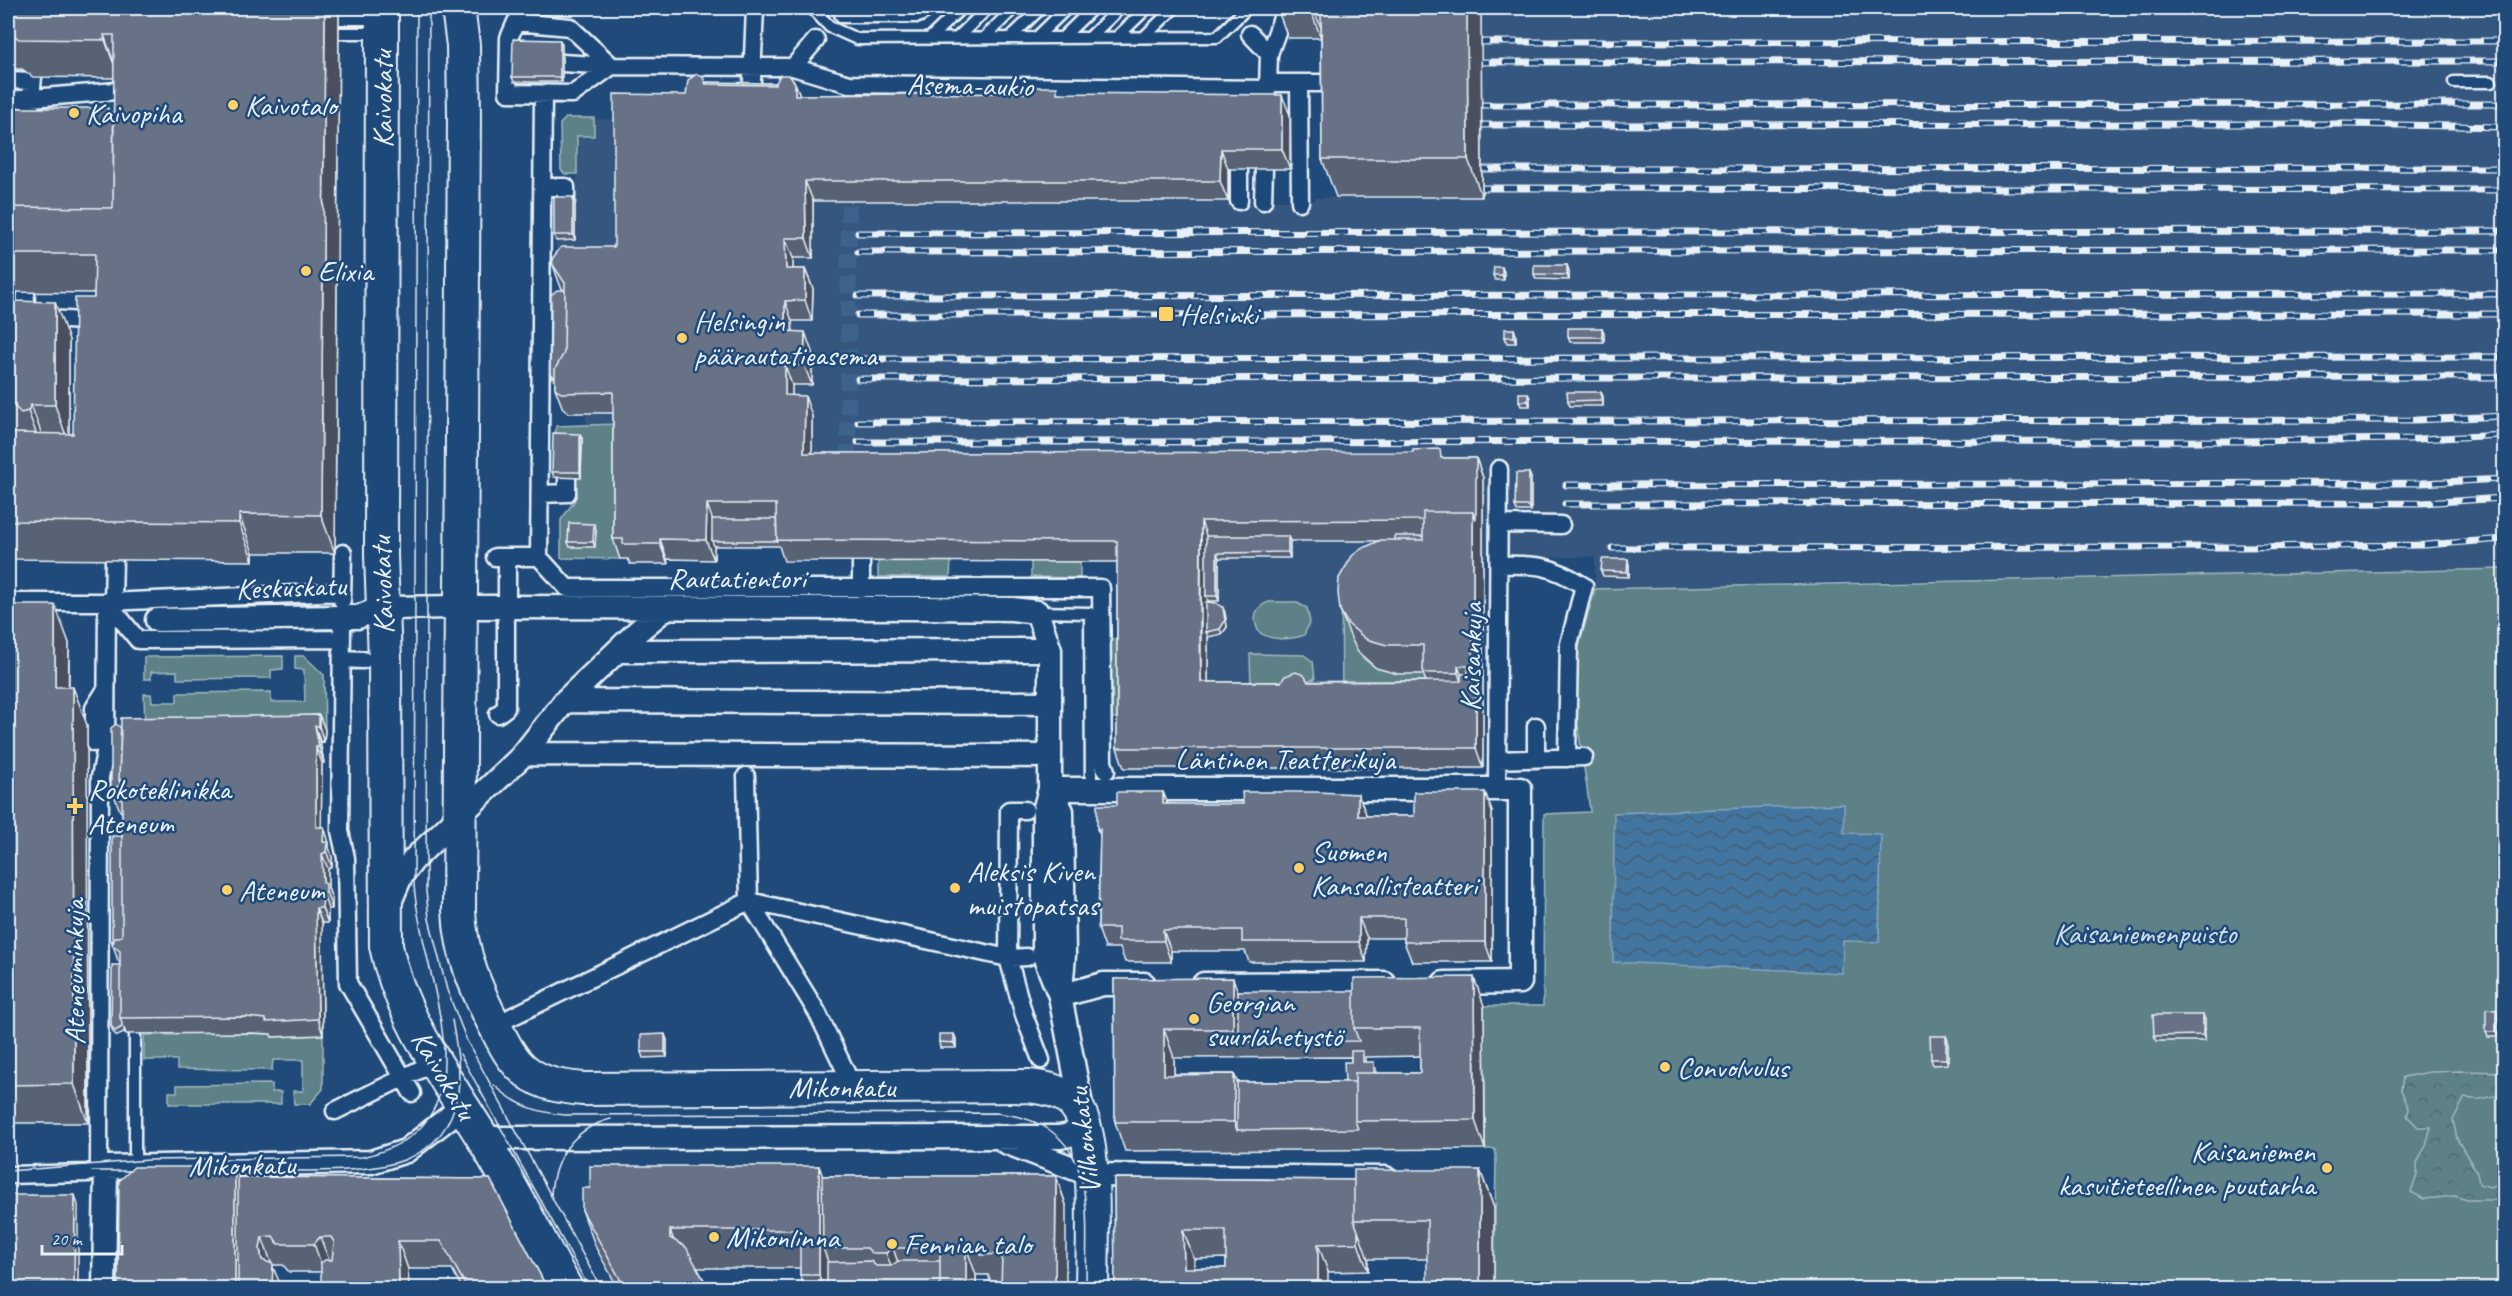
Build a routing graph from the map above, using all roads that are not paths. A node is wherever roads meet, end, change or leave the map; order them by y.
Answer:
1 (458, 8) edge
2 (466, 8) edge
3 (754, 8) edge
4 (812, 8) edge
5 (843, 8) edge
6 (928, 8) edge
7 (961, 8) edge
8 (988, 8) edge
9 (1014, 8) edge
10 (1041, 8) edge
11 (1067, 8) edge
12 (1093, 8) edge
13 (1120, 8) edge
14 (1147, 8) edge
15 (1174, 8) edge
16 (1247, 8) edge
17 (1282, 8) edge
18 (886, 11) edge
19 (515, 15) edge
20 (339, 19) dead end
21 (382, 20) edge
22 (339, 33) dead end
23 (1250, 34) dead end
24 (931, 37) junction
25 (958, 37) junction
26 (985, 37) junction
27 (1011, 37) junction
28 (1037, 37) junction
29 (1063, 37) junction
30 (1090, 37) junction
31 (1117, 37) junction
32 (1144, 37) junction
33 (816, 40) dead end
34 (463, 45) junction
35 (1269, 54) junction
36 (1329, 61) edge
37 (562, 63) edge
38 (612, 66) junction
39 (751, 67) junction
40 (794, 67) junction
41 (8, 81) edge
42 (2454, 82) dead end
43 (2491, 82) dead end
44 (1268, 83) junction
45 (1299, 83) junction
46 (1332, 83) junction
47 (849, 84) junction
48 (1044, 86) junction
49 (1240, 88) junction
50 (128, 90) edge
51 (543, 94) junction
52 (26, 99) junction
53 (1329, 104) edge
54 (751, 105) edge
55 (849, 105) edge
56 (1240, 106) edge
57 (1044, 107) edge
58 (29, 127) edge
59 (1239, 169) edge
60 (1264, 169) edge
61 (542, 187) junction
62 (570, 190) dead end
63 (1239, 201) dead end
64 (1263, 201) dead end
65 (1300, 202) dead end
66 (26, 292) edge
67 (8, 317) edge
68 (25, 317) junction
69 (541, 325) junction
70 (562, 326) edge
71 (75, 339) edge
72 (541, 356) junction
73 (562, 356) edge
74 (1499, 469) dead end
75 (567, 477) edge
76 (540, 494) junction
77 (1499, 524) junction
78 (1561, 525) dead end
79 (343, 553) dead end
80 (539, 557) junction
81 (114, 560) edge
82 (861, 561) edge
83 (1499, 565) junction
84 (861, 589) junction
85 (673, 590) junction
86 (507, 594) dead end
87 (8, 602) edge
88 (110, 602) junction
89 (462, 607) junction
90 (381, 608) junction
91 (1037, 612) junction
92 (157, 620) dead end
93 (506, 622) dead end
94 (1050, 650) junction
95 (617, 651) junction
96 (342, 660) junction
97 (363, 660) dead end
98 (107, 689) junction
99 (565, 701) junction
100 (1050, 703) junction
101 (498, 714) dead end
102 (1536, 726) dead end
103 (524, 754) junction
104 (1050, 756) junction
105 (1536, 759) junction
106 (1497, 760) junction
107 (1106, 771) dead end
108 (746, 776) dead end
109 (100, 777) junction
110 (1050, 789) junction
111 (1091, 789) junction
112 (1497, 789) junction
113 (1025, 810) dead end
114 (460, 813) junction
115 (749, 901) junction
116 (385, 918) junction
117 (1028, 957) dead end
118 (1008, 958) junction
119 (1402, 983) edge
120 (1426, 983) edge
121 (1060, 996) junction
122 (508, 1031) junction
123 (135, 1034) edge
124 (1041, 1060) dead end
125 (421, 1069) dead end
126 (846, 1072) dead end
127 (402, 1078) junction
128 (412, 1093) dead end
129 (461, 1108) junction
130 (335, 1111) dead end
131 (1084, 1120) junction
132 (482, 1138) junction
133 (995, 1138) junction
134 (135, 1166) junction
135 (102, 1167) junction
136 (8, 1175) edge
137 (1091, 1175) junction
138 (1410, 1178) edge
139 (104, 1288) edge
140 (566, 1288) edge
141 (1092, 1288) edge

1 - 34 main road
2 - 34 main road
3 - 39 street
4 - 24 lane
5 - 18 street
6 - 18 street
7 - 24 lane
8 - 25 lane
9 - 26 lane
10 - 27 lane
11 - 28 lane
12 - 29 lane
13 - 30 lane
14 - 31 lane
15 - 32 lane
16 - 32 lane
17 - 35 street
19 - 38 street
19 - 51 street
20 - 21 lane
21 - 22 lane
21 - 90 main road, Kaivokatu
23 - 35 street
24 - 25 lane
25 - 26 lane
26 - 27 lane
27 - 28 lane
28 - 29 lane
29 - 30 lane
30 - 31 lane
31 - 32 lane
33 - 40 street
34 - 89 main road
35 - 44 street
36 - 46 street
37 - 38 street, Asema-aukio
38 - 39 street, Asema-aukio
38 - 51 street
39 - 40 street, Asema-aukio
39 - 54 street
40 - 47 street, Asema-aukio
41 - 52 street
42 - 43 lane
44 - 45 street
44 - 49 street, Asema-aukio
45 - 46 street
45 - 65 street
46 - 53 street
47 - 48 street, Asema-aukio
47 - 55 street
48 - 49 street, Asema-aukio
48 - 57 street
49 - 56 street
50 - 52 street
51 - 61 street
52 - 58 street
59 - 63 street
60 - 64 street
61 - 62 street
61 - 69 street
66 - 68 street
67 - 68 street
68 - 71 street
69 - 70 street
69 - 72 street
72 - 73 street
72 - 76 street
74 - 77 street, Kaisankuja
75 - 76 street
76 - 80 street
77 - 78 street
77 - 83 street, Kaisankuja
79 - 88 street, Keskuskatu
80 - 85 street, Rautatientori
80 - 86 street
81 - 88 street, Ateneuminkuja
82 - 84 street
83 - 105 street
83 - 106 street, Kaisankuja
84 - 85 street, Rautatientori
84 - 107 street, Rautatientori
85 - 89 street, Rautatientori
85 - 91 street, Rautatientori
85 - 95 street
87 - 88 street, Keskuskatu
88 - 96 street, Keskuskatu
88 - 98 street, Ateneuminkuja
89 - 90 street, Keskuskatu
89 - 114 main road
90 - 92 street, Keskuskatu
90 - 116 main road, Kaivokatu
91 - 94 street, Vilhonkatu
91 - 111 lane
93 - 101 street
94 - 95 street
94 - 100 street, Vilhonkatu
95 - 99 street
96 - 97 street
96 - 127 street
98 - 109 street, Ateneuminkuja
98 - 109 street, Ateneuminkuja
99 - 100 street
99 - 103 street
100 - 104 street, Vilhonkatu
102 - 105 street
103 - 104 street
103 - 114 street
104 - 110 street, Vilhonkatu
105 - 106 street
106 - 112 street, Kaisankuja
108 - 115 street
109 - 135 street, Ateneuminkuja
110 - 111 street, Läntinen Teatterikuja
110 - 121 street, Vilhonkatu
111 - 112 street, Läntinen Teatterikuja
112 - 120 street, Läntinen Teatterikuja
113 - 118 street
114 - 116 street
114 - 122 main road
115 - 118 street
115 - 122 street
115 - 126 street
116 - 129 main road, Kaivokatu
117 - 118 street
118 - 124 street
119 - 121 street
121 - 131 street, Vilhonkatu
122 - 131 main road, Mikonkatu
123 - 134 lane
125 - 127 street
127 - 128 street
127 - 130 street
129 - 132 main road, Kaivokatu
129 - 134 street, Mikonkatu
131 - 133 street, Mikonkatu
131 - 137 main road, Vilhonkatu
132 - 133 street, Mikonkatu
132 - 140 main road, Kaivokatu
133 - 137 street, Mikonkatu
134 - 135 street, Mikonkatu
135 - 136 street, Mikonkatu
135 - 139 street
137 - 138 street, Mikonkatu
137 - 141 main road, Vilhonkatu

